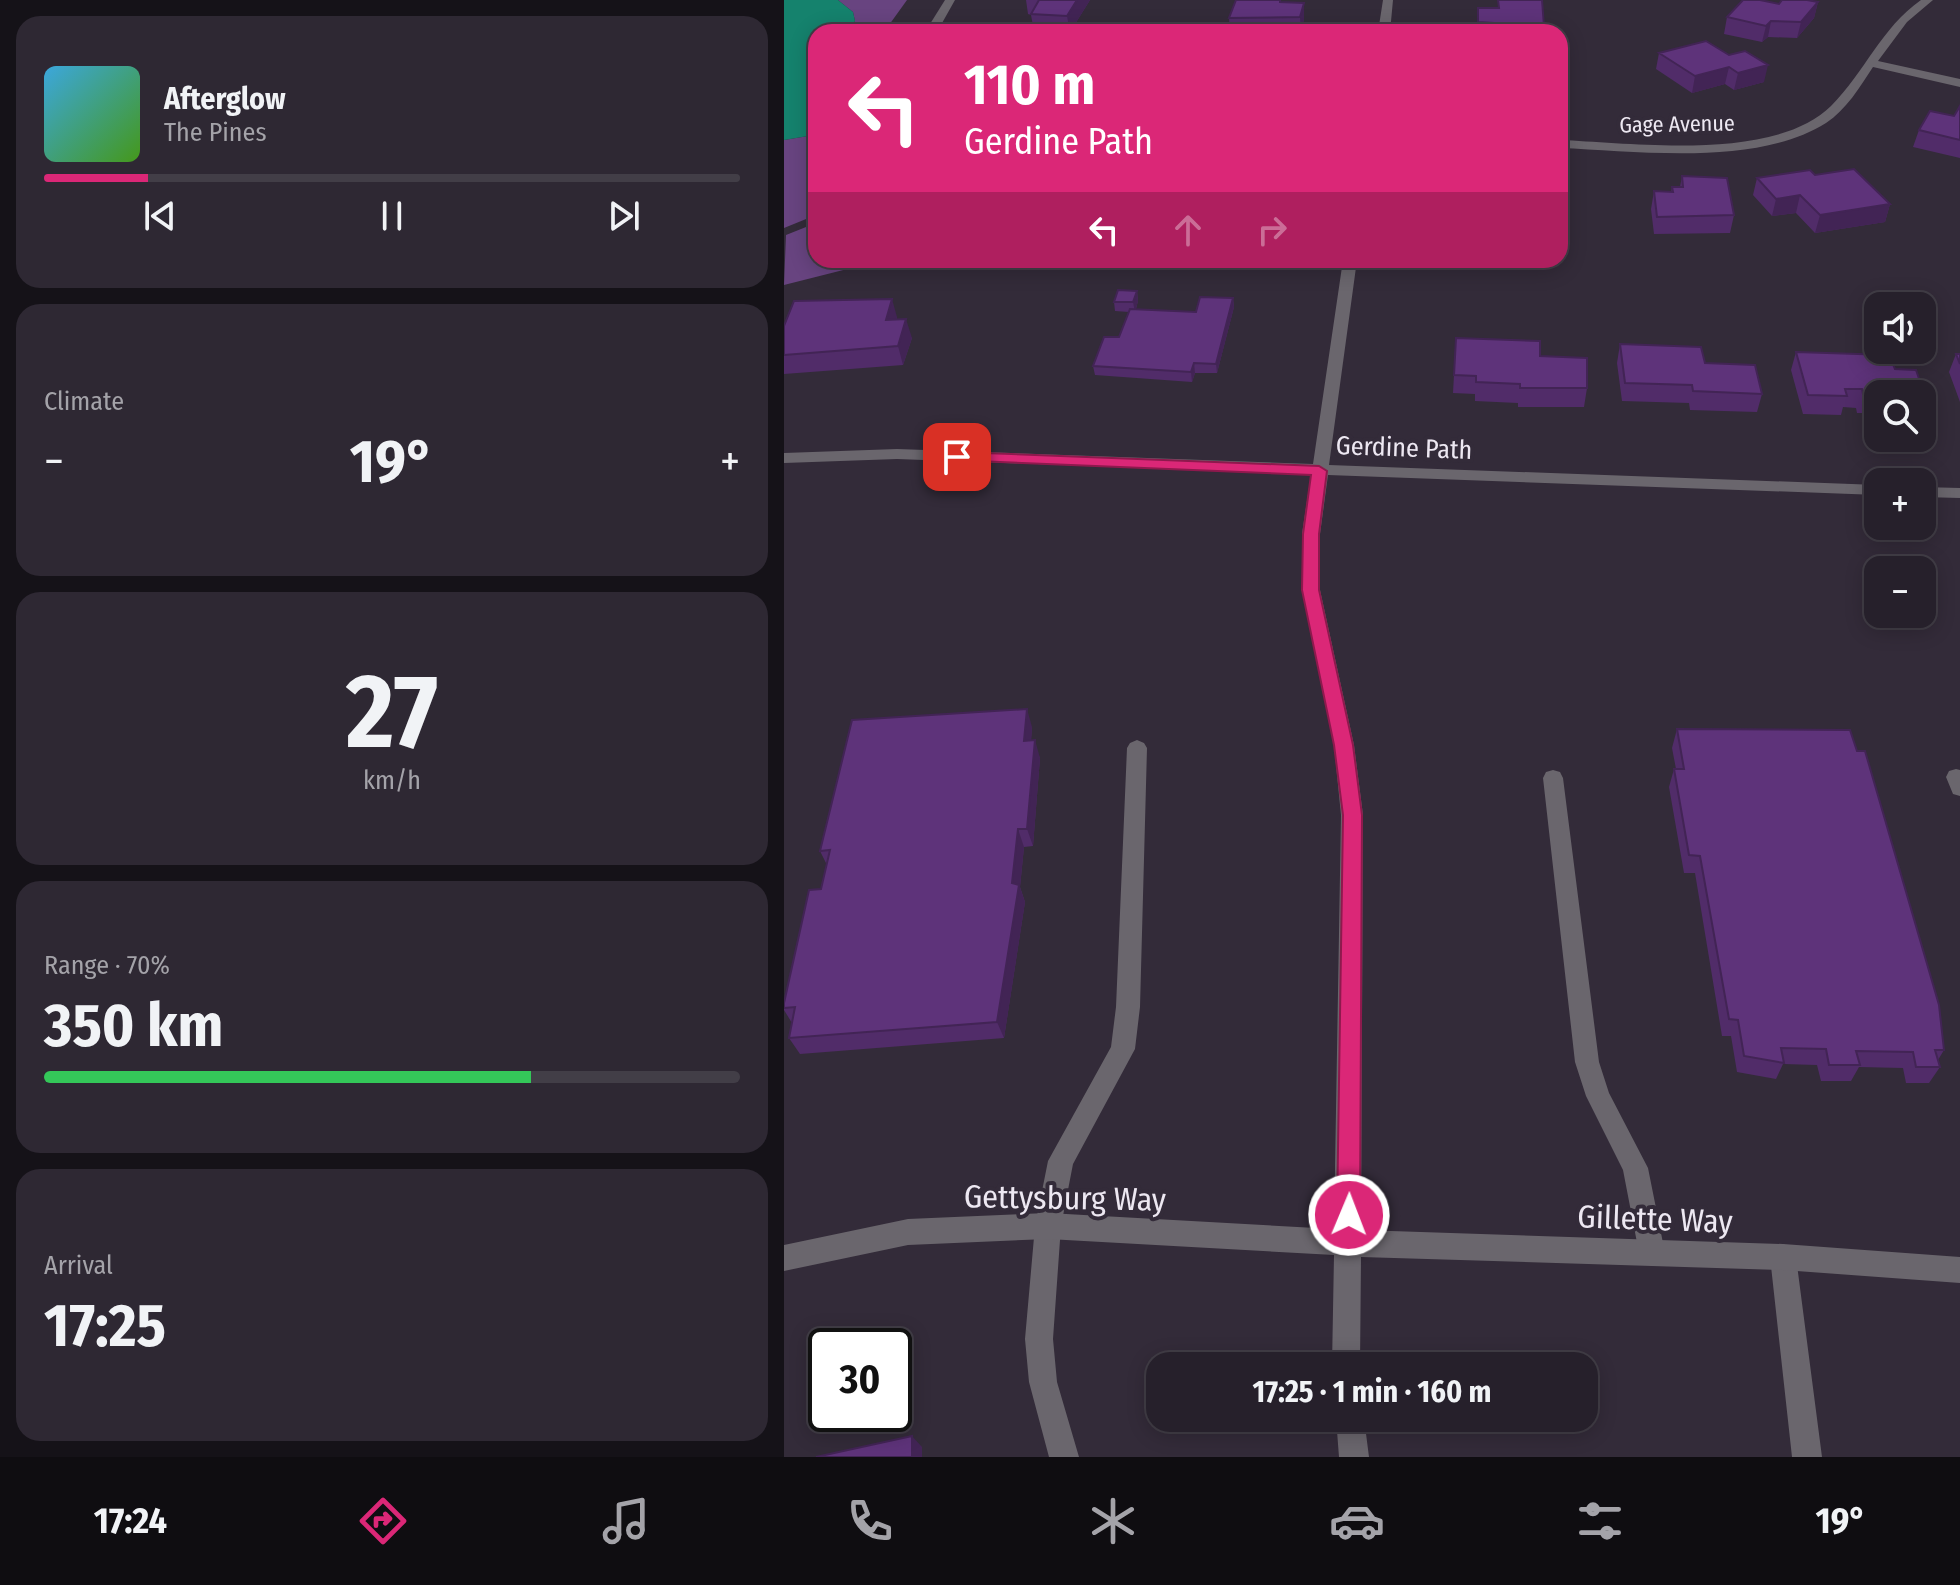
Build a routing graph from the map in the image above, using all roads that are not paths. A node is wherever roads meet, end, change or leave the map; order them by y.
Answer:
1 (950, 0) edge
2 (1388, 0) edge
3 (1928, 0) edge
4 (936, 24) edge
5 (1385, 24) edge
6 (1870, 63) junction
7 (1960, 83) edge
8 (1568, 144) edge
9 (1349, 268) edge
10 (784, 458) edge
11 (1319, 471) junction
12 (1864, 490) edge
13 (1936, 492) edge
14 (1960, 493) edge
15 (1137, 748) dead end
16 (1553, 778) dead end
17 (1048, 1226) junction
18 (1348, 1243) junction
19 (1652, 1253) junction
20 (1783, 1257) junction
21 (784, 1258) edge
22 (1960, 1270) edge
23 (1346, 1352) edge
24 (1351, 1432) edge
25 (1064, 1457) edge
26 (1354, 1457) edge
27 (1807, 1457) edge

1 - 4 street
2 - 5 street
3 - 6 street, Gage Avenue
6 - 7 street
6 - 8 street, Gage Avenue
9 - 11 street
10 - 11 street, Gerdine Path
11 - 12 street, Gerdine Path
11 - 18 street
13 - 14 street
15 - 17 street
16 - 19 street
17 - 18 street, Gettysburg Way
17 - 21 street, Gettysburg Way
17 - 25 street
18 - 19 street, Gillette Way
18 - 23 street
19 - 20 street, Gillette Way
20 - 22 street, Gillette Way
20 - 27 street
24 - 26 street

